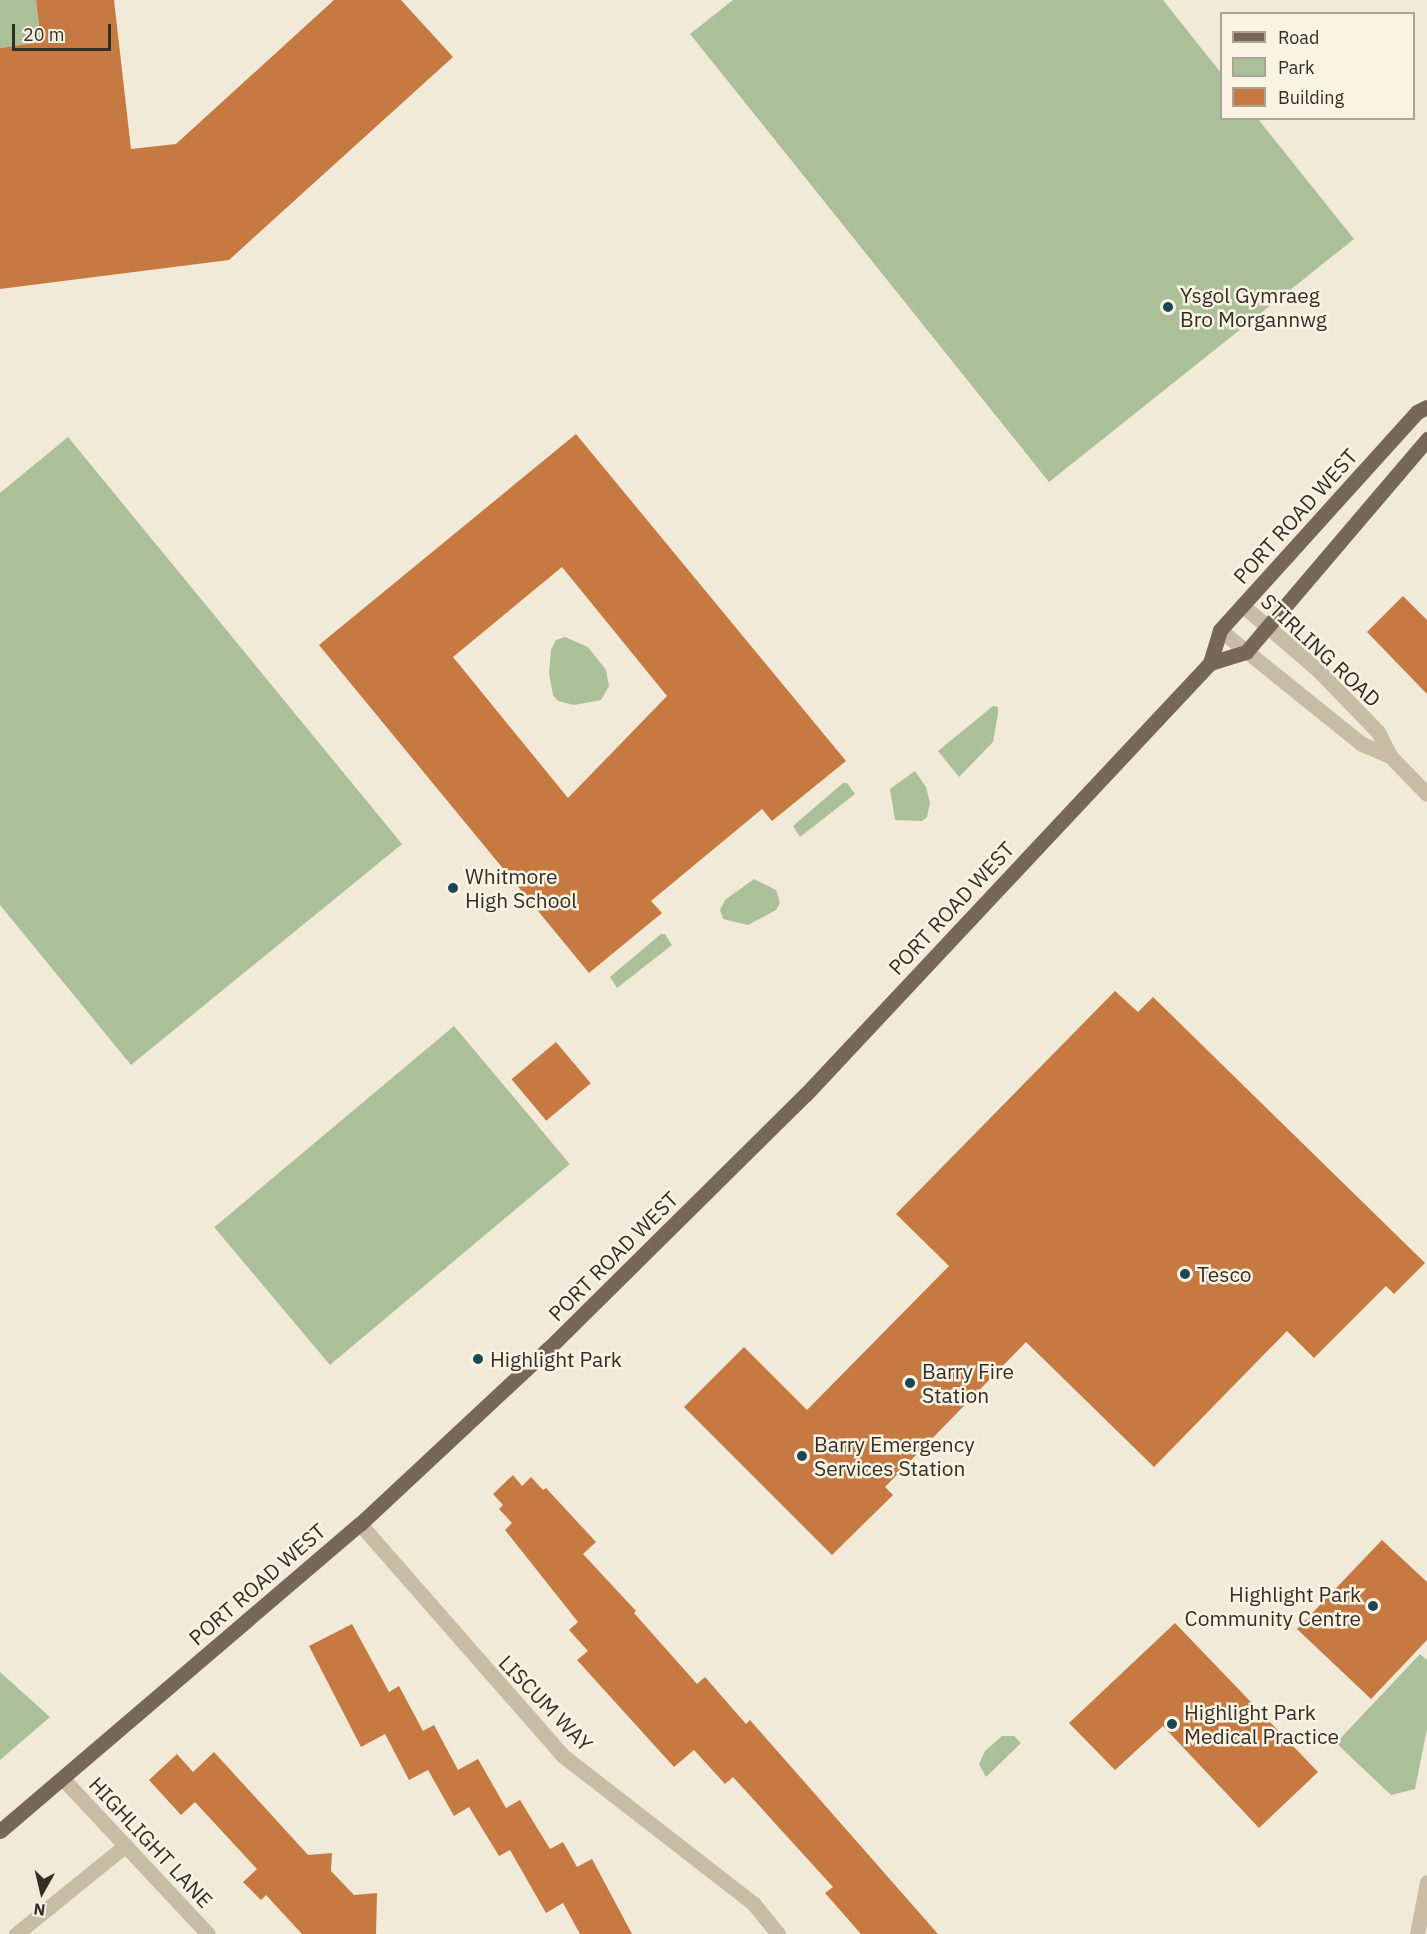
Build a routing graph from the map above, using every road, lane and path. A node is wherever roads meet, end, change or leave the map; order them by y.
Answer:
1 (1427, 407) edge
2 (1427, 439) edge
3 (1242, 605) junction
4 (1269, 627) junction
5 (1220, 630) junction
6 (1246, 652) junction
7 (1210, 663) junction
8 (1390, 756) junction
9 (1427, 794) edge
10 (360, 1524) junction
11 (63, 1779) junction
12 (0, 1831) edge
13 (126, 1845) junction
14 (1427, 1882) edge
15 (16, 1934) edge
16 (208, 1934) edge
17 (778, 1934) edge
18 (1418, 1934) edge

1 - 3 main road, PORT ROAD WEST
2 - 4 main road
3 - 4 street, STIRLING ROAD
3 - 5 main road, PORT ROAD WEST
4 - 6 main road
4 - 8 street, STIRLING ROAD
5 - 6 street, STIRLING ROAD
5 - 7 main road, PORT ROAD WEST
6 - 7 main road, PORT ROAD WEST
6 - 8 street, STIRLING ROAD
7 - 10 main road, PORT ROAD WEST
8 - 9 street, STIRLING ROAD
10 - 11 main road, PORT ROAD WEST
10 - 17 street, LISCUM WAY
11 - 12 main road, PORT ROAD WEST
11 - 13 street, HIGHLIGHT LANE
13 - 15 street
13 - 16 street, HIGHLIGHT LANE
14 - 18 street

